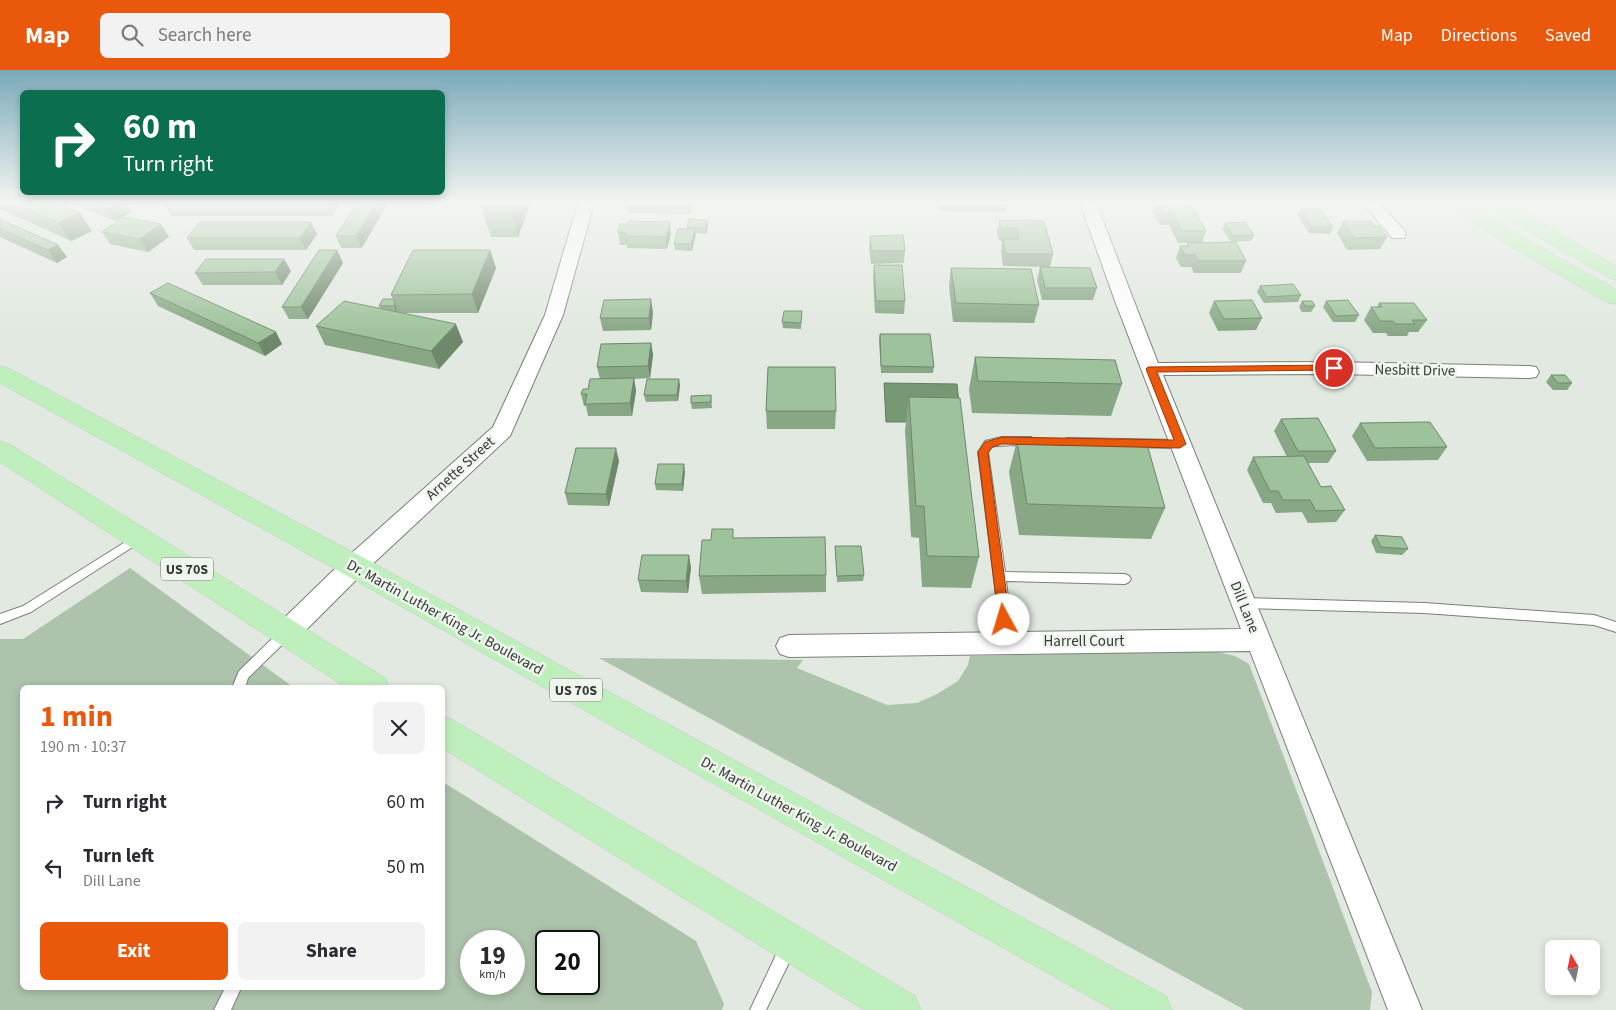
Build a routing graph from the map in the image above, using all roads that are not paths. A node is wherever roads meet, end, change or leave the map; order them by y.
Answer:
1 (573, 247) edge
2 (1105, 247) edge
3 (1527, 247) edge
4 (1568, 247) edge
5 (1616, 274) edge
6 (1616, 298) edge
7 (1151, 369) junction
8 (1529, 372) dead end
9 (0, 373) edge
10 (1038, 441) edge
11 (1057, 441) edge
12 (1180, 444) junction
13 (0, 450) edge
14 (138, 538) junction
15 (354, 566) junction
16 (999, 576) junction
17 (1125, 579) dead end
18 (1244, 603) junction
19 (0, 619) edge
20 (1616, 627) edge
21 (286, 633) junction
22 (1258, 640) junction
23 (1008, 642) junction
24 (789, 646) dead end
25 (239, 685) edge
26 (369, 685) edge
27 (445, 732) edge
28 (790, 944) junction
29 (232, 990) edge
30 (222, 1010) edge
31 (758, 1010) edge
32 (901, 1010) edge
33 (1152, 1010) edge
34 (1405, 1010) edge

1 - 15 street, Arnette Street
2 - 7 street, Dill Lane
3 - 6 main road
4 - 5 main road
7 - 8 street, Nesbitt Drive
7 - 12 street, Dill Lane
9 - 15 main road, Dr. Martin Luther King Jr. Boulevard / US 70S
10 - 16 lane
11 - 12 lane
12 - 18 street, Dill Lane
13 - 14 main road, US 70S
14 - 19 lane
14 - 21 main road, US 70S
15 - 21 street, Arnette Street
15 - 33 main road, Dr. Martin Luther King Jr. Boulevard / US 70S
16 - 17 lane
16 - 23 lane
18 - 20 lane
18 - 22 street, Dill Lane
21 - 25 lane
21 - 26 main road, US 70S
22 - 23 street, Harrell Court
22 - 34 street, Dill Lane
23 - 24 street, Harrell Court
27 - 28 main road
28 - 31 lane
28 - 32 main road
29 - 30 lane

